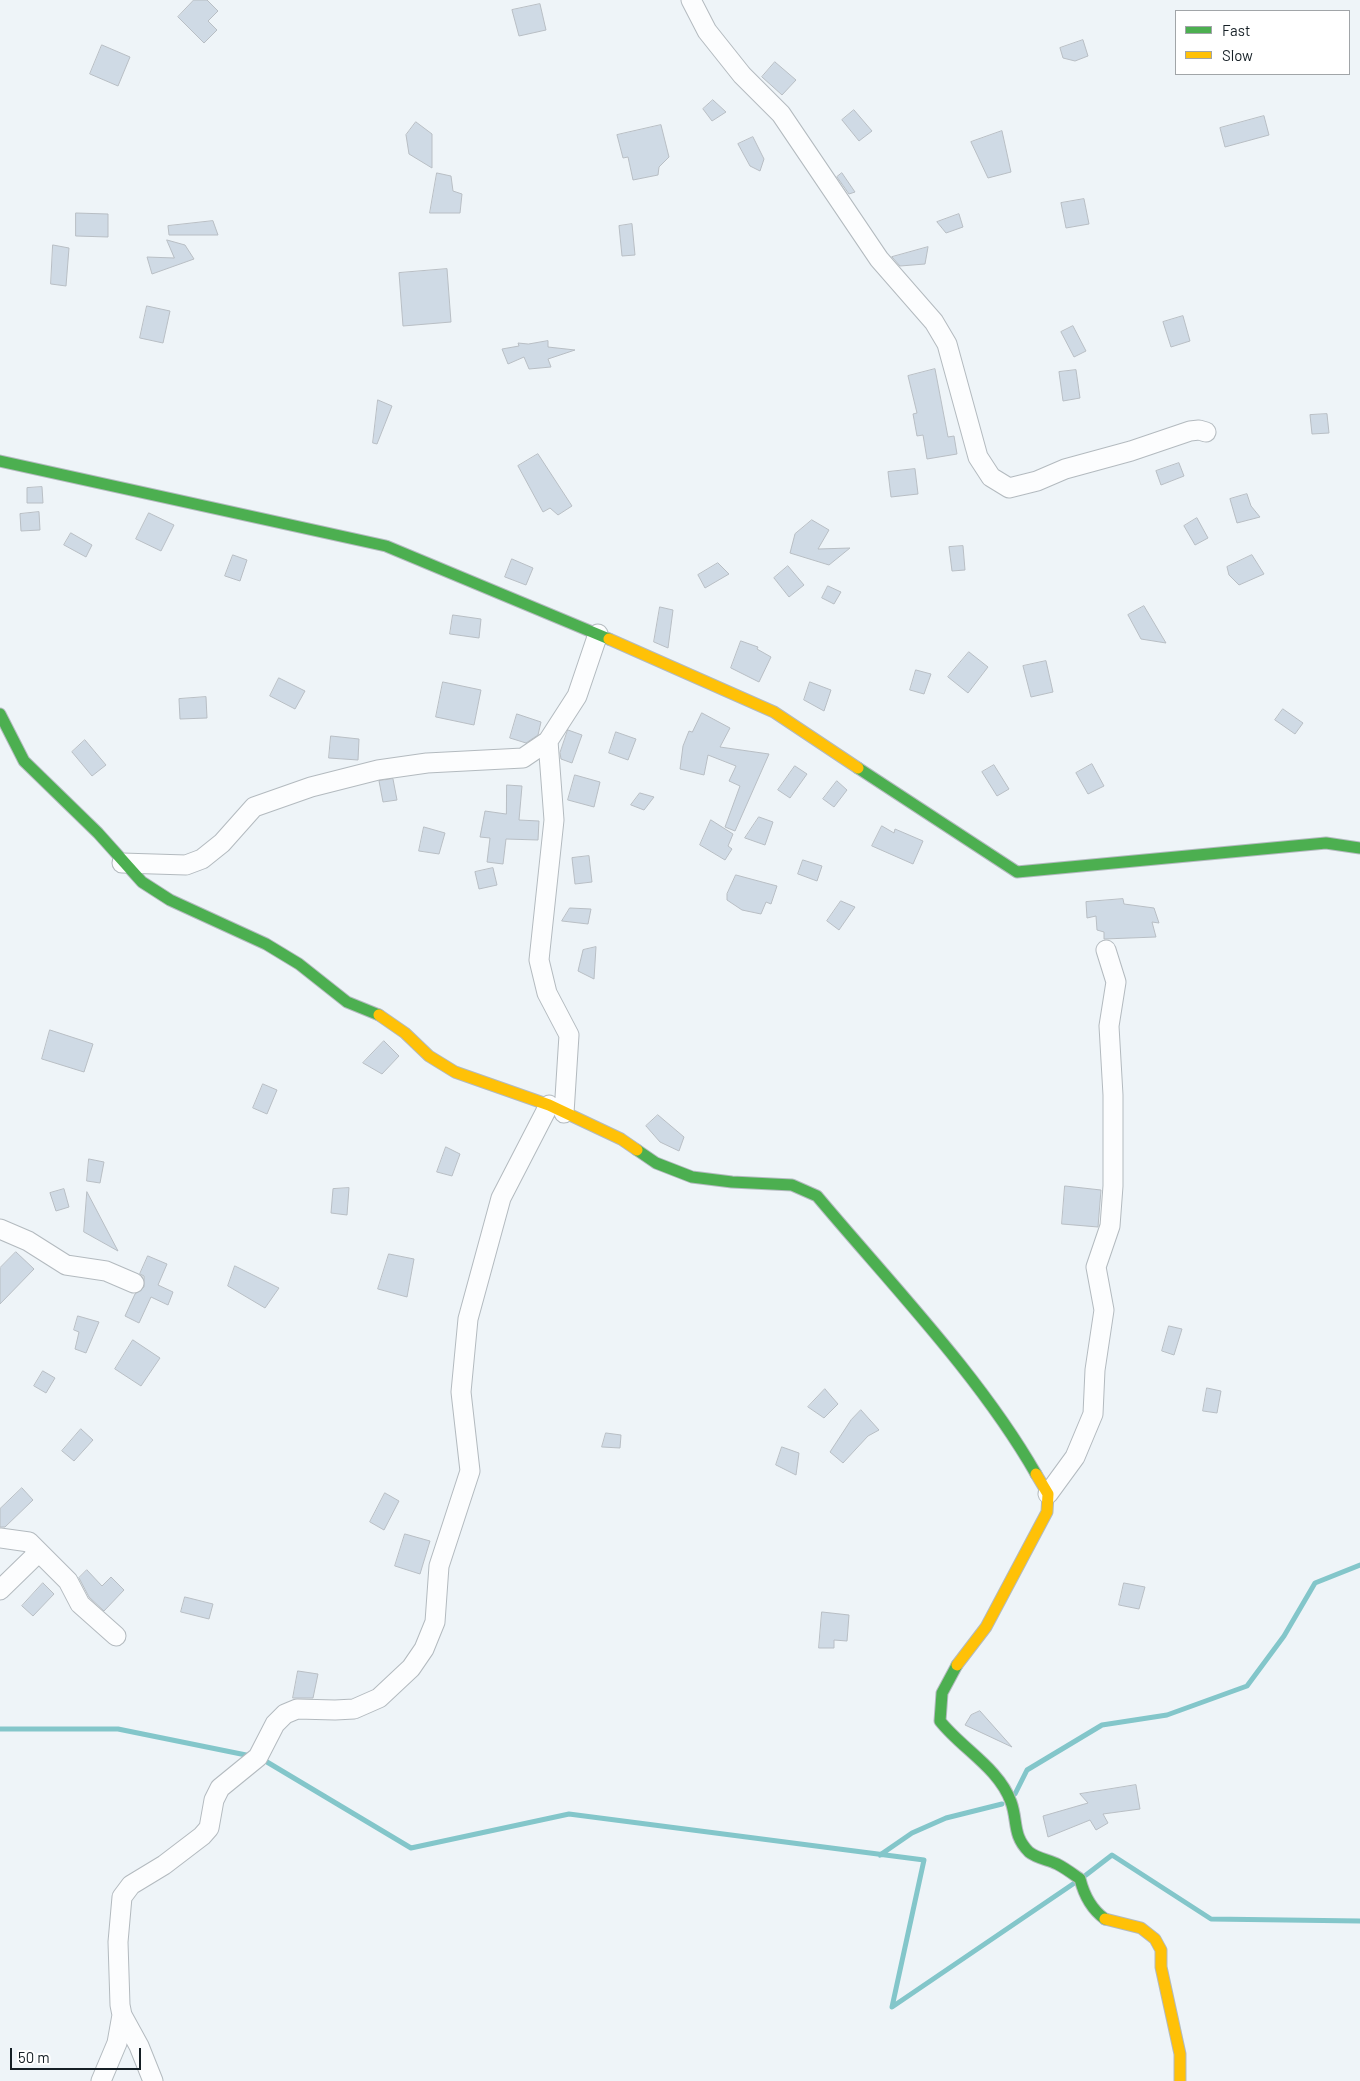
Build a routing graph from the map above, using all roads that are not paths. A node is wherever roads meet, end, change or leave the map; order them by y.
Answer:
1 (691, 0) edge
2 (1206, 432) dead end
3 (0, 461) edge
4 (598, 634) junction
5 (0, 714) edge
6 (548, 741) junction
7 (1360, 848) edge
8 (122, 863) junction
9 (1106, 950) dead end
10 (556, 1109) junction
11 (0, 1229) edge
12 (134, 1283) dead end
13 (1048, 1494) junction
14 (0, 1538) edge
15 (39, 1552) junction
16 (0, 1590) edge
17 (116, 1636) dead end
18 (122, 2015) junction
19 (101, 2081) edge
20 (153, 2081) edge
21 (1180, 2081) edge

1 - 2 street
3 - 4 street
4 - 6 street
4 - 7 street
5 - 8 street
6 - 8 street
6 - 10 street
8 - 10 street
9 - 13 street
10 - 13 street
10 - 18 street
11 - 12 street
13 - 21 street
14 - 15 street
15 - 16 street
15 - 17 street
18 - 19 street
18 - 20 street

